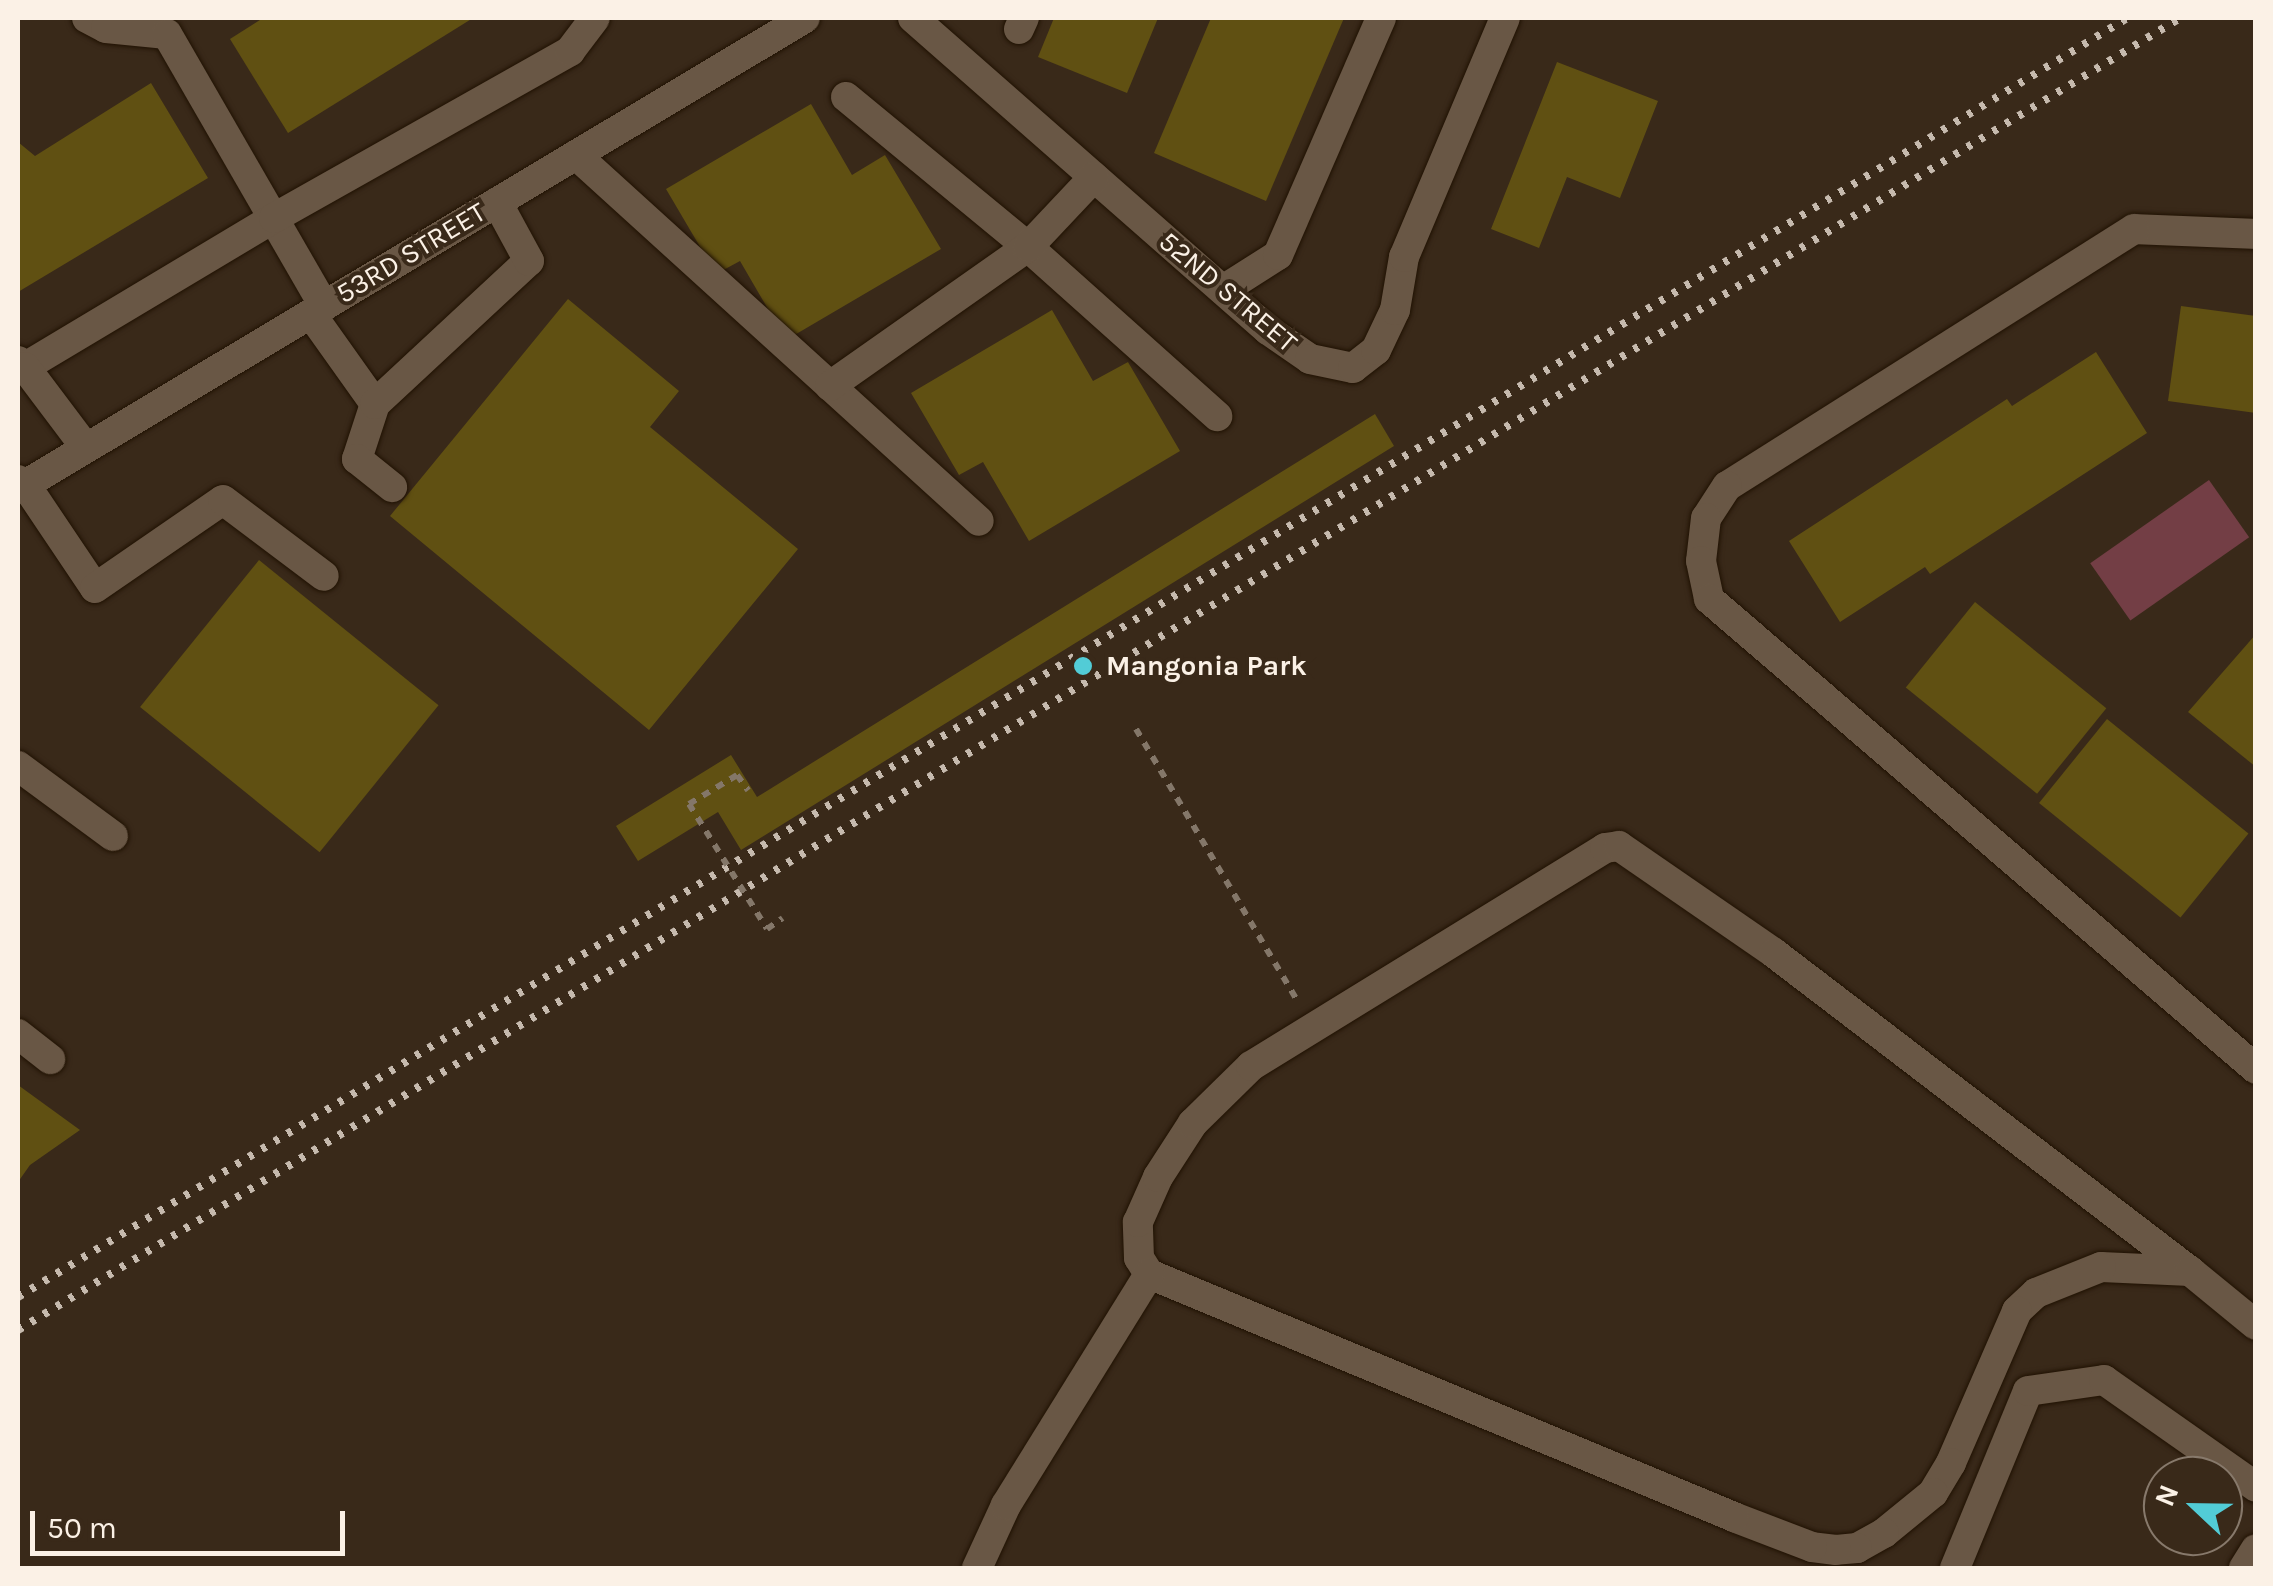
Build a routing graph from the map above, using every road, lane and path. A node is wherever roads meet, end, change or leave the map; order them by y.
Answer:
1 (87, 18) edge
2 (595, 18) edge
3 (805, 18) edge
4 (913, 18) edge
5 (1381, 18) edge
6 (1505, 18) edge
7 (178, 26) edge
8 (846, 97) dead end
9 (576, 155) junction
10 (1094, 176) junction
11 (497, 202) junction
12 (274, 218) junction
13 (2256, 234) edge
14 (1028, 247) junction
15 (1223, 290) junction
16 (317, 310) junction
17 (21, 364) edge
18 (830, 386) junction
19 (375, 404) junction
20 (1217, 416) dead end
21 (86, 448) junction
22 (20, 484) edge
23 (392, 488) dead end
24 (979, 522) dead end
25 (324, 576) dead end
26 (1136, 730) dead end
27 (18, 766) edge
28 (748, 790) dead end
29 (113, 836) dead end
30 (783, 918) dead end
31 (1275, 963) dead end
32 (18, 1034) edge
33 (50, 1060) dead end
34 (2256, 1069) edge
35 (2190, 1271) junction
36 (1148, 1274) junction
37 (2256, 1325) edge
38 (2256, 1487) edge
39 (2256, 1549) edge
40 (977, 1568) edge
41 (1955, 1568) edge
42 (2244, 1568) edge

1 - 7 street
2 - 12 street
3 - 9 street, 53RD STREET
4 - 10 street, 52ND STREET
5 - 15 street
6 - 15 street, 52ND STREET
7 - 12 street
8 - 14 street
9 - 11 street, 53RD STREET
9 - 18 street
10 - 14 street
10 - 15 street, 52ND STREET
11 - 16 street, 53RD STREET
11 - 19 street
12 - 16 street
12 - 17 street
13 - 34 street
14 - 18 street
14 - 20 street
16 - 19 street
16 - 21 street, 53RD STREET
17 - 21 street
18 - 24 street
19 - 23 street
21 - 22 street, 53RD STREET
22 - 25 street
26 - 31 path
27 - 29 street
28 - 30 path, bridge
32 - 33 street
35 - 36 street
35 - 36 street
35 - 37 street
36 - 40 street
38 - 41 street
39 - 42 street

